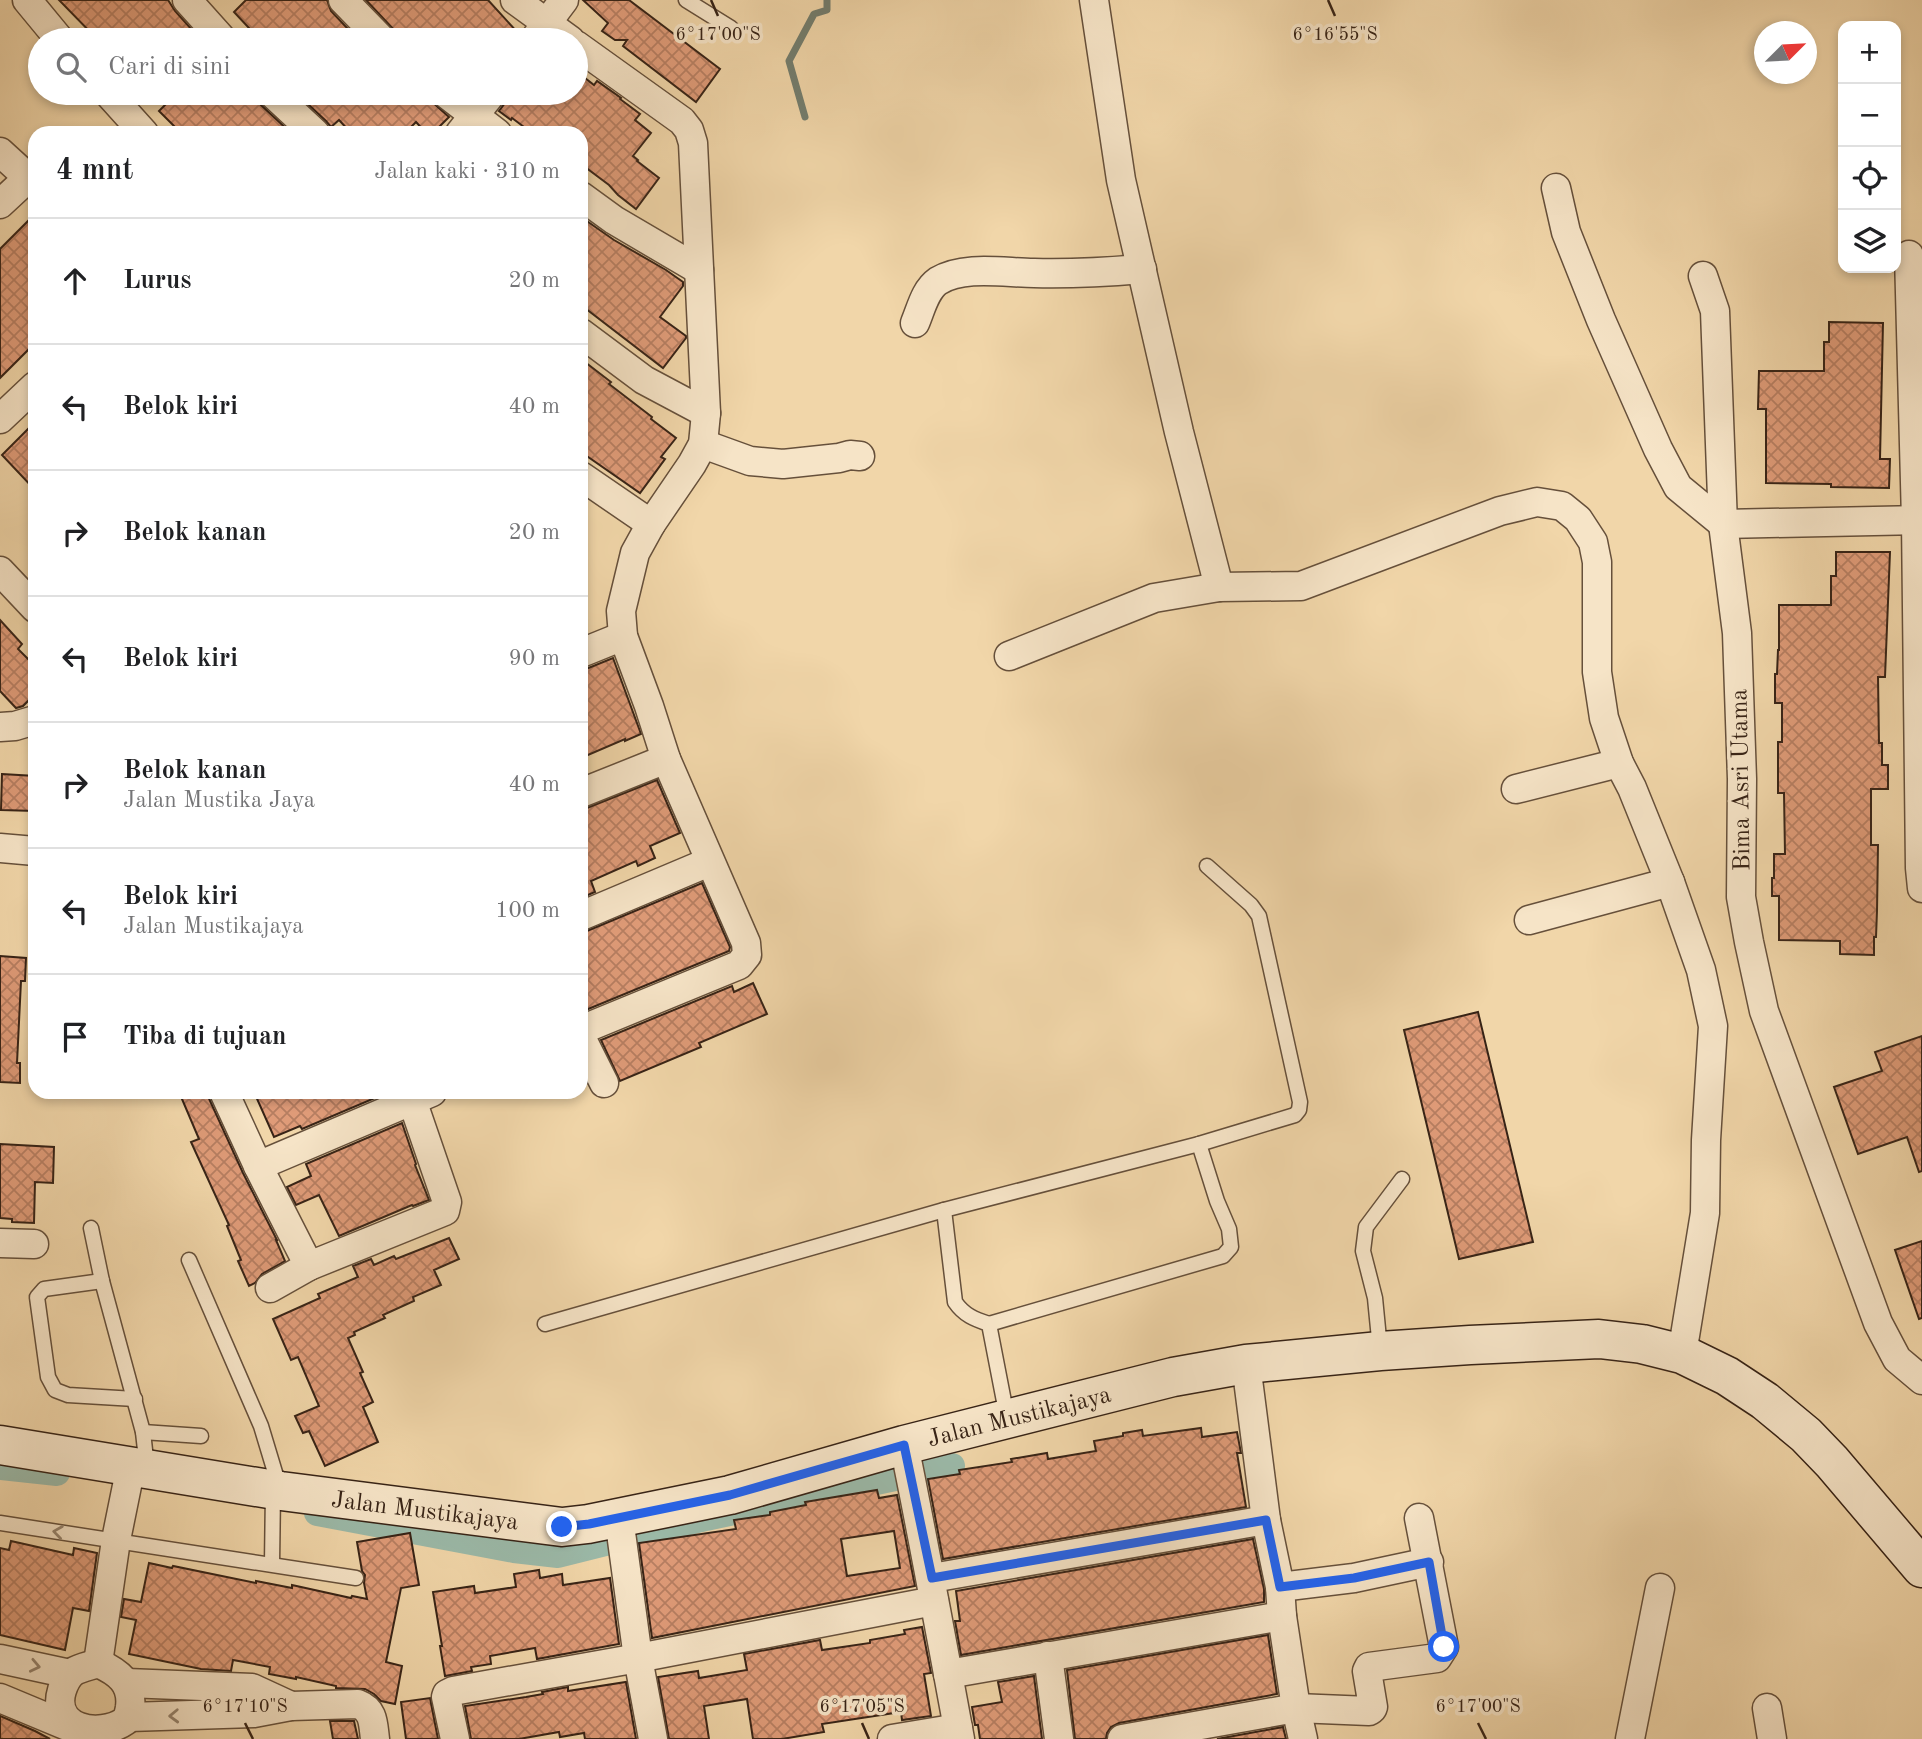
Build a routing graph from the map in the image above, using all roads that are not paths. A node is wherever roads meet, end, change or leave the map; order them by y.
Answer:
1 (187, 0) edge
2 (343, 0) edge
3 (515, 0) edge
4 (564, 0) edge
5 (686, 0) edge
6 (1094, 0) edge
7 (39, 4) edge
8 (53, 28) edge
9 (212, 28) edge
10 (370, 28) edge
11 (537, 28) edge
12 (543, 28) edge
13 (731, 28) dead end
14 (588, 54) edge
15 (119, 105) edge
16 (285, 105) edge
17 (454, 105) edge
18 (482, 105) edge
19 (467, 124) edge
20 (138, 126) edge
21 (307, 126) edge
22 (0, 152) edge
23 (28, 177) edge
24 (28, 184) edge
25 (1556, 188) dead end
26 (588, 200) edge
27 (0, 204) edge
28 (1909, 256) dead end
29 (1142, 269) junction
30 (699, 270) junction
31 (1703, 276) dead end
32 (915, 323) dead end
33 (588, 338) edge
34 (28, 393) edge
35 (706, 413) junction
36 (0, 419) edge
37 (703, 443) junction
38 (860, 456) dead end
39 (588, 481) edge
40 (1919, 520) edge
41 (651, 524) junction
42 (1723, 524) junction
43 (0, 571) edge
44 (1219, 587) junction
45 (28, 591) edge
46 (623, 636) junction
47 (588, 650) edge
48 (1009, 656) dead end
49 (28, 722) edge
50 (0, 727) edge
51 (666, 759) junction
52 (1619, 763) junction
53 (1516, 789) dead end
54 (588, 790) edge
55 (0, 848) edge
56 (28, 850) edge
57 (709, 862) junction
58 (1208, 866) dead end
59 (1670, 882) junction
60 (1922, 888) edge
61 (588, 913) edge
62 (1529, 919) dead end
63 (588, 1027) edge
64 (588, 1051) edge
65 (604, 1083) dead end
66 (227, 1099) edge
67 (415, 1099) edge
68 (423, 1099) edge
69 (1199, 1144) junction
70 (258, 1166) junction
71 (1402, 1179) dead end
72 (944, 1210) junction
73 (91, 1228) dead end
74 (0, 1243) edge
75 (34, 1244) dead end
76 (188, 1260) dead end
77 (309, 1266) junction
78 (102, 1281) junction
79 (270, 1288) dead end
80 (545, 1324) dead end
81 (989, 1324) junction
82 (1380, 1351) junction
83 (1682, 1354) junction
84 (1246, 1364) junction
85 (1922, 1380) edge
86 (135, 1399) junction
87 (1007, 1419) junction
88 (201, 1436) dead end
89 (0, 1445) edge
90 (904, 1445) junction
91 (141, 1455) junction
92 (277, 1490) junction
93 (619, 1518) junction
94 (1419, 1518) dead end
95 (1266, 1520) junction
96 (0, 1523) edge
97 (116, 1540) junction
98 (1429, 1562) junction
99 (272, 1564) junction
100 (1922, 1568) edge
101 (356, 1577) dead end
102 (1280, 1587) junction
103 (1660, 1588) dead end
104 (933, 1590) junction
105 (1282, 1616) junction
106 (1048, 1656) junction
107 (638, 1658) junction
108 (0, 1659) edge
109 (98, 1663) junction
110 (70, 1674) junction
111 (948, 1675) junction
112 (127, 1683) junction
113 (0, 1698) edge
114 (291, 1706) junction
115 (1296, 1708) junction
116 (1767, 1708) dead end
117 (129, 1717) junction
118 (959, 1734) edge
119 (87, 1736) edge
120 (375, 1739) edge
121 (455, 1739) edge
122 (653, 1739) edge
123 (892, 1739) edge
124 (1059, 1739) edge
125 (1122, 1739) edge
126 (1303, 1739) edge
127 (1630, 1739) edge
128 (1772, 1739) edge

1 - 9 street
2 - 10 street
3 - 11 street
4 - 12 street
5 - 13 lane
6 - 29 street
7 - 8 street
14 - 30 street
15 - 20 street
16 - 21 street
17 - 19 street
18 - 19 street
22 - 23 street
24 - 27 street
25 - 42 street
26 - 30 street
28 - 40 street
29 - 32 street
29 - 44 street
30 - 35 street
31 - 42 street, Bima Asri Utama
33 - 35 street
34 - 36 street
35 - 37 street
37 - 38 street
37 - 41 street
39 - 41 street
40 - 42 street
40 - 60 street
41 - 46 street
42 - 85 street, Bima Asri Utama
43 - 45 street
44 - 48 street
44 - 52 street
46 - 47 street
46 - 51 street
49 - 50 street
51 - 54 street
51 - 57 street
52 - 53 street
52 - 59 street
55 - 56 street
57 - 61 street
57 - 63 street
58 - 69 lane
59 - 62 street
59 - 83 street
64 - 65 street
66 - 70 street
67 - 70 street
68 - 77 street
69 - 72 lane
69 - 81 lane
70 - 77 street
71 - 82 lane
72 - 80 lane
72 - 81 lane
73 - 78 lane
74 - 75 street
76 - 92 lane
77 - 79 street
78 - 86 lane
78 - 86 lane
81 - 87 lane
82 - 83 main road, Jalan Mustikajaya
82 - 84 main road, Jalan Mustikajaya
83 - 100 main road, Jalan Mustikajaya
84 - 87 main road, Jalan Mustikajaya
84 - 95 street
86 - 91 lane
87 - 90 main road, Jalan Mustikajaya
88 - 91 lane
89 - 91 main road, Jalan Mustikajaya
90 - 93 main road, Jalan Mustikajaya
90 - 104 street
91 - 92 main road, Jalan Mustikajaya
91 - 97 street
92 - 93 main road, Jalan Mustikajaya
92 - 99 lane
93 - 107 street
94 - 98 street
95 - 102 street
95 - 104 street
97 -> 96 lane
97 - 99 lane
97 - 109 street
98 - 102 street
98 - 115 street
99 - 101 lane
102 - 105 street
103 - 127 street
104 - 107 street
104 - 111 street
105 - 106 street
105 - 115 street
106 - 111 street
106 - 124 street
107 - 121 street
107 - 122 street
108 -> 110 street
109 - 110 street
109 - 112 street
110 - 119 street
111 - 118 street
112 - 114 street
112 - 117 street
113 - 119 street
114 -> 117 street
114 - 120 street
115 - 125 street
115 - 126 street
116 - 128 street
117 - 119 street
118 - 123 street

